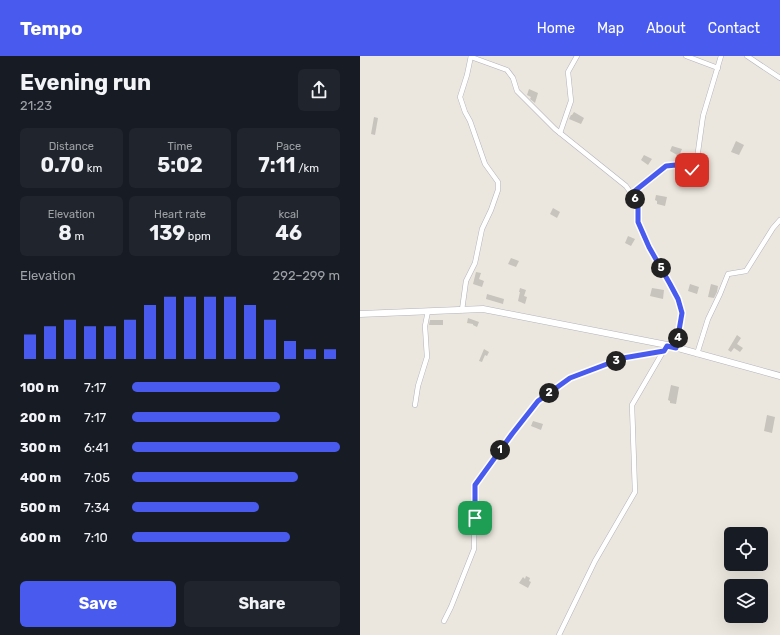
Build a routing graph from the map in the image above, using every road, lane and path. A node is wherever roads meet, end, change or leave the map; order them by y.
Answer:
1 (471, 56) edge
2 (577, 56) edge
3 (686, 56) edge
4 (721, 56) edge
5 (747, 56) edge
6 (718, 68) junction
7 (780, 78) edge
8 (560, 133) junction
9 (631, 194) junction
10 (780, 220) edge
11 (462, 310) junction
12 (428, 311) junction
13 (360, 314) edge
14 (666, 348) junction
15 (676, 348) junction
16 (697, 354) junction
17 (780, 376) edge
18 (415, 405) dead end
19 (444, 621) dead end
20 (559, 635) edge

1 - 8 street
1 - 11 street
2 - 8 street
3 - 6 street
4 - 6 street
5 - 7 street
6 - 9 street
8 - 9 street
9 - 15 street
10 - 16 street
11 - 12 street
11 - 14 street
12 - 13 street
12 - 18 street
14 - 15 street
14 - 19 street
14 - 20 street
15 - 16 street
16 - 17 street

